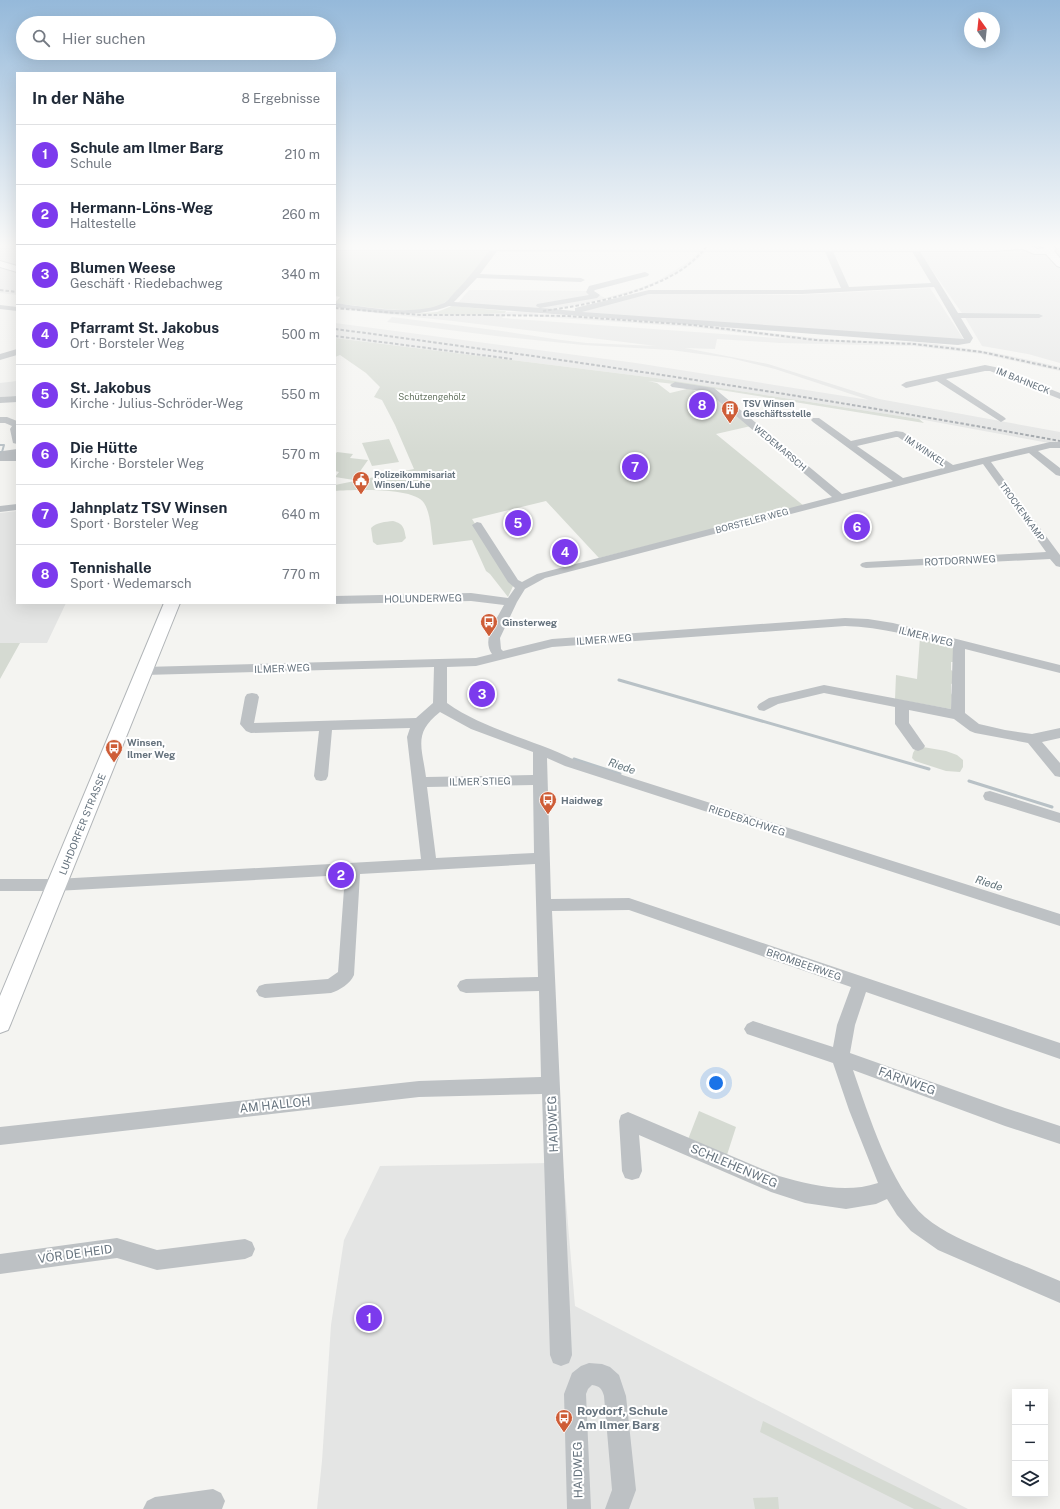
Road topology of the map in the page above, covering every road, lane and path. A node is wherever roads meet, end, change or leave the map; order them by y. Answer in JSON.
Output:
{"nodes":[{"id":1,"x":573,"y":313,"type":"edge"},
{"id":2,"x":955,"y":315,"type":"joint"},
{"id":3,"x":1039,"y":316,"type":"dead end"},
{"id":4,"x":16,"y":352,"type":"edge"},
{"id":5,"x":0,"y":357,"type":"edge"},
{"id":6,"x":940,"y":379,"type":"junction"},
{"id":7,"x":675,"y":385,"type":"dead end"},
{"id":8,"x":906,"y":385,"type":"dead end"},
{"id":9,"x":1060,"y":396,"type":"edge"},
{"id":10,"x":16,"y":399,"type":"edge"},
{"id":11,"x":0,"y":400,"type":"edge"},
{"id":12,"x":1002,"y":419,"type":"dead end"},
{"id":13,"x":0,"y":420,"type":"edge"},
{"id":14,"x":816,"y":420,"type":"dead end"},
{"id":15,"x":16,"y":425,"type":"edge"},
{"id":16,"x":16,"y":429,"type":"edge"},
{"id":17,"x":16,"y":441,"type":"edge"},
{"id":18,"x":851,"y":444,"type":"junction"},
{"id":19,"x":1060,"y":445,"type":"edge"},
{"id":20,"x":1031,"y":450,"type":"junction"},
{"id":21,"x":16,"y":452,"type":"edge"},
{"id":22,"x":8,"y":459,"type":"edge"},
{"id":23,"x":985,"y":460,"type":"junction"},
{"id":24,"x":952,"y":469,"type":"junction"},
{"id":25,"x":1060,"y":473,"type":"edge"},
{"id":26,"x":901,"y":482,"type":"junction"},
{"id":27,"x":840,"y":498,"type":"junction"},
{"id":28,"x":16,"y":507,"type":"edge"},
{"id":29,"x":0,"y":509,"type":"edge"},
{"id":30,"x":477,"y":525,"type":"dead end"},
{"id":31,"x":1057,"y":560,"type":"edge"},
{"id":32,"x":866,"y":565,"type":"dead end"},
{"id":33,"x":522,"y":587,"type":"junction"},
{"id":34,"x":336,"y":600,"type":"edge"},
{"id":35,"x":511,"y":602,"type":"junction"},
{"id":36,"x":172,"y":604,"type":"edge"},
{"id":37,"x":959,"y":644,"type":"junction"},
{"id":38,"x":500,"y":656,"type":"junction"},
{"id":39,"x":441,"y":664,"type":"junction"},
{"id":40,"x":1060,"y":669,"type":"edge"},
{"id":41,"x":144,"y":671,"type":"junction"},
{"id":42,"x":252,"y":697,"type":"dead end"},
{"id":43,"x":902,"y":704,"type":"junction"},
{"id":44,"x":440,"y":705,"type":"junction"},
{"id":45,"x":764,"y":707,"type":"dead end"},
{"id":46,"x":958,"y":715,"type":"junction"},
{"id":47,"x":419,"y":724,"type":"junction"},
{"id":48,"x":326,"y":726,"type":"junction"},
{"id":49,"x":1060,"y":733,"type":"edge"},
{"id":50,"x":1032,"y":739,"type":"junction"},
{"id":51,"x":918,"y":746,"type":"dead end"},
{"id":52,"x":540,"y":749,"type":"junction"},
{"id":53,"x":1060,"y":772,"type":"edge"},
{"id":54,"x":321,"y":776,"type":"dead end"},
{"id":55,"x":540,"y":780,"type":"junction"},
{"id":56,"x":420,"y":782,"type":"junction"},
{"id":57,"x":990,"y":796,"type":"dead end"},
{"id":58,"x":1060,"y":818,"type":"edge"},
{"id":59,"x":542,"y":858,"type":"junction"},
{"id":60,"x":429,"y":864,"type":"junction"},
{"id":61,"x":353,"y":869,"type":"junction"},
{"id":62,"x":0,"y":885,"type":"edge"},
{"id":63,"x":56,"y":886,"type":"junction"},
{"id":64,"x":543,"y":905,"type":"junction"},
{"id":65,"x":1060,"y":920,"type":"edge"},
{"id":66,"x":861,"y":983,"type":"junction"},
{"id":67,"x":546,"y":984,"type":"junction"},
{"id":68,"x":466,"y":986,"type":"dead end"},
{"id":69,"x":265,"y":991,"type":"dead end"},
{"id":70,"x":2,"y":1013,"type":"edge"},
{"id":71,"x":753,"y":1029,"type":"dead end"},
{"id":72,"x":1060,"y":1051,"type":"edge"},
{"id":73,"x":840,"y":1057,"type":"junction"},
{"id":74,"x":551,"y":1085,"type":"junction"},
{"id":75,"x":1060,"y":1135,"type":"edge"},
{"id":76,"x":0,"y":1136,"type":"edge"},
{"id":77,"x":632,"y":1171,"type":"dead end"},
{"id":78,"x":892,"y":1188,"type":"junction"},
{"id":79,"x":245,"y":1249,"type":"dead end"},
{"id":80,"x":0,"y":1264,"type":"edge"},
{"id":81,"x":1060,"y":1292,"type":"edge"},
{"id":82,"x":561,"y":1355,"type":"dead end"},
{"id":83,"x":213,"y":1501,"type":"dead end"},
{"id":84,"x":155,"y":1509,"type":"edge"},
{"id":85,"x":578,"y":1509,"type":"edge"},
{"id":86,"x":617,"y":1509,"type":"edge"}],
"edges":[{"from":1,"to":2,"type":"street"},
{"from":2,"to":3,"type":"street"},
{"from":4,"to":5,"type":"street"},
{"from":6,"to":8,"type":"street","name":"IM BAHNECK"},
{"from":6,"to":9,"type":"street","name":"IM BAHNECK"},
{"from":6,"to":12,"type":"street"},
{"from":7,"to":27,"type":"street","name":"WEDEMARSCH"},
{"from":10,"to":11,"type":"street"},
{"from":13,"to":15,"type":"street"},
{"from":14,"to":18,"type":"street"},
{"from":16,"to":17,"type":"street"},
{"from":18,"to":24,"type":"street","name":"IM WINKEL"},
{"from":18,"to":26,"type":"street"},
{"from":19,"to":20,"type":"street","name":"BORSTELER WEG"},
{"from":20,"to":23,"type":"street","name":"BORSTELER WEG"},
{"from":20,"to":25,"type":"street"},
{"from":21,"to":22,"type":"street"},
{"from":23,"to":24,"type":"street","name":"BORSTELER WEG"},
{"from":23,"to":31,"type":"street","name":"TROCKENKAMP"},
{"from":24,"to":26,"type":"street","name":"BORSTELER WEG"},
{"from":26,"to":27,"type":"street","name":"BORSTELER WEG"},
{"from":27,"to":33,"type":"street","name":"BORSTELER WEG"},
{"from":28,"to":29,"type":"street"},
{"from":30,"to":33,"type":"street"},
{"from":31,"to":32,"type":"street","name":"ROTDORNWEG"},
{"from":33,"to":35,"type":"street","name":"BORSTELER WEG"},
{"from":34,"to":35,"type":"street","name":"HOLUNDERWEG"},
{"from":35,"to":38,"type":"street","name":"BORSTELER WEG"},
{"from":36,"to":41,"type":"main road","name":"LUHDORFER STRASSE"},
{"from":37,"to":38,"type":"street","name":"ILMER WEG"},
{"from":37,"to":40,"type":"street","name":"ILMER WEG"},
{"from":37,"to":46,"type":"street"},
{"from":38,"to":39,"type":"street","name":"ILMER WEG"},
{"from":39,"to":41,"type":"street","name":"ILMER WEG"},
{"from":39,"to":44,"type":"street"},
{"from":41,"to":63,"type":"main road","name":"LUHDORFER STRASSE"},
{"from":42,"to":48,"type":"street"},
{"from":43,"to":45,"type":"street"},
{"from":43,"to":46,"type":"street"},
{"from":43,"to":51,"type":"street"},
{"from":44,"to":47,"type":"street"},
{"from":44,"to":52,"type":"street","name":"RIEDEBACHWEG"},
{"from":46,"to":50,"type":"street"},
{"from":47,"to":48,"type":"street"},
{"from":47,"to":56,"type":"street"},
{"from":48,"to":54,"type":"street"},
{"from":49,"to":50,"type":"street"},
{"from":50,"to":53,"type":"street"},
{"from":52,"to":55,"type":"street","name":"HAIDWEG"},
{"from":52,"to":65,"type":"street","name":"RIEDEBACHWEG"},
{"from":55,"to":56,"type":"street","name":"ILMER STIEG"},
{"from":55,"to":59,"type":"street","name":"HAIDWEG"},
{"from":56,"to":60,"type":"street"},
{"from":57,"to":58,"type":"street"},
{"from":59,"to":60,"type":"street"},
{"from":59,"to":64,"type":"street","name":"HAIDWEG"},
{"from":60,"to":61,"type":"street"},
{"from":61,"to":63,"type":"street"},
{"from":61,"to":69,"type":"street"},
{"from":62,"to":63,"type":"street"},
{"from":63,"to":70,"type":"main road","name":"LUHDORFER STRASSE"},
{"from":64,"to":66,"type":"street","name":"BROMBEERWEG"},
{"from":64,"to":67,"type":"street","name":"HAIDWEG"},
{"from":66,"to":72,"type":"street","name":"BROMBEERWEG"},
{"from":66,"to":73,"type":"street"},
{"from":67,"to":68,"type":"street"},
{"from":67,"to":74,"type":"street","name":"HAIDWEG"},
{"from":71,"to":73,"type":"street","name":"FARNWEG"},
{"from":73,"to":75,"type":"street","name":"FARNWEG"},
{"from":73,"to":78,"type":"street"},
{"from":74,"to":76,"type":"street","name":"AM HALLOH"},
{"from":74,"to":82,"type":"street","name":"HAIDWEG"},
{"from":77,"to":78,"type":"street","name":"SCHLEHENWEG"},
{"from":78,"to":81,"type":"street"},
{"from":79,"to":80,"type":"street","name":"VÖR DE HEID"},
{"from":83,"to":84,"type":"street"},
{"from":85,"to":86,"type":"street","name":"HAIDWEG"}]}
